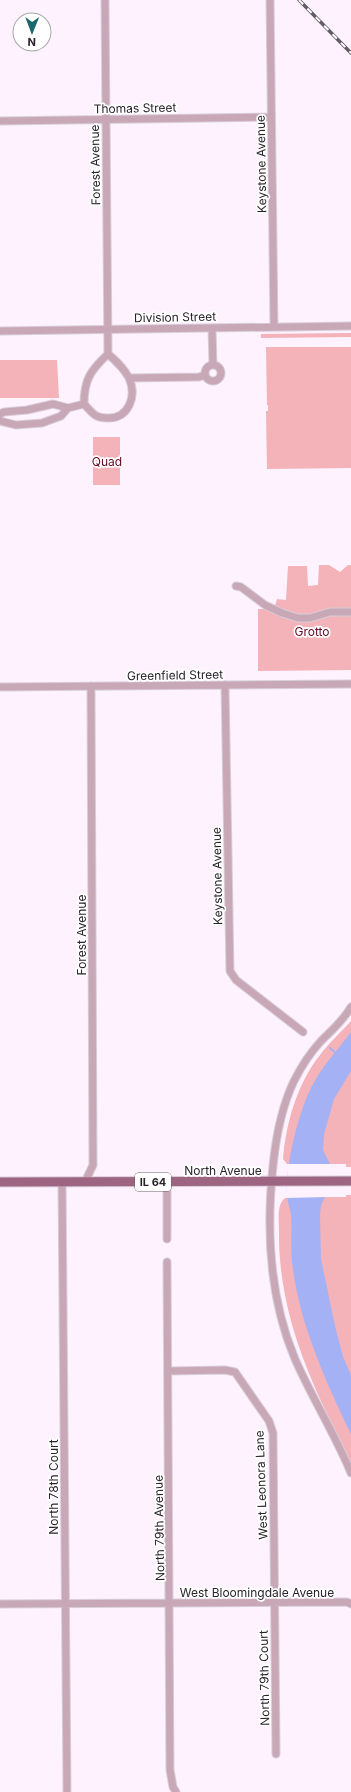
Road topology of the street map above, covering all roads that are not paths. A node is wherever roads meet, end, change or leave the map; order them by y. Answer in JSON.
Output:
{"nodes":[{"id":1,"x":104,"y":0,"type":"edge"},
{"id":2,"x":270,"y":0,"type":"edge"},
{"id":3,"x":271,"y":117,"type":"junction"},
{"id":4,"x":105,"y":119,"type":"junction"},
{"id":5,"x":0,"y":121,"type":"edge"},
{"id":6,"x":351,"y":326,"type":"edge"},
{"id":7,"x":274,"y":327,"type":"junction"},
{"id":8,"x":212,"y":328,"type":"junction"},
{"id":9,"x":108,"y":329,"type":"junction"},
{"id":10,"x":0,"y":331,"type":"edge"},
{"id":11,"x":108,"y":354,"type":"junction"},
{"id":12,"x":213,"y":365,"type":"junction"},
{"id":13,"x":205,"y":375,"type":"junction"},
{"id":14,"x":129,"y":378,"type":"junction"},
{"id":15,"x":84,"y":404,"type":"junction"},
{"id":16,"x":68,"y":408,"type":"junction"},
{"id":17,"x":0,"y":414,"type":"edge"},
{"id":18,"x":0,"y":421,"type":"edge"},
{"id":19,"x":236,"y":586,"type":"dead end"},
{"id":20,"x":351,"y":612,"type":"edge"},
{"id":21,"x":351,"y":684,"type":"edge"},
{"id":22,"x":226,"y":685,"type":"junction"},
{"id":23,"x":91,"y":686,"type":"junction"},
{"id":24,"x":0,"y":687,"type":"edge"},
{"id":25,"x":351,"y":1007,"type":"edge"},
{"id":26,"x":303,"y":1032,"type":"dead end"},
{"id":27,"x":348,"y":1181,"type":"edge"},
{"id":28,"x":0,"y":1182,"type":"edge"},
{"id":29,"x":62,"y":1182,"type":"junction"},
{"id":30,"x":85,"y":1182,"type":"junction"},
{"id":31,"x":167,"y":1182,"type":"junction"},
{"id":32,"x":271,"y":1182,"type":"junction"},
{"id":33,"x":167,"y":1239,"type":"dead end"},
{"id":34,"x":167,"y":1262,"type":"dead end"},
{"id":35,"x":168,"y":1371,"type":"junction"},
{"id":36,"x":351,"y":1473,"type":"edge"},
{"id":37,"x":275,"y":1602,"type":"junction"},
{"id":38,"x":350,"y":1602,"type":"edge"},
{"id":39,"x":170,"y":1603,"type":"junction"},
{"id":40,"x":0,"y":1604,"type":"edge"},
{"id":41,"x":65,"y":1604,"type":"junction"},
{"id":42,"x":276,"y":1754,"type":"dead end"},
{"id":43,"x":67,"y":1792,"type":"edge"},
{"id":44,"x":176,"y":1792,"type":"edge"}],
"edges":[{"from":1,"to":4,"type":"street","name":"Forest Avenue"},
{"from":2,"to":3,"type":"street","name":"Keystone Avenue"},
{"from":3,"to":4,"type":"street","name":"Thomas Street"},
{"from":3,"to":7,"type":"street","name":"Keystone Avenue"},
{"from":4,"to":5,"type":"street","name":"Thomas Street"},
{"from":4,"to":9,"type":"street","name":"Forest Avenue"},
{"from":6,"to":7,"type":"street","name":"Division Street"},
{"from":7,"to":8,"type":"street","name":"Division Street"},
{"from":8,"to":9,"type":"street","name":"Division Street"},
{"from":8,"to":12,"type":"street"},
{"from":9,"to":10,"type":"street","name":"Division Street"},
{"from":9,"to":11,"type":"street","name":"Forest Avenue"},
{"from":11,"to":14,"type":"street"},
{"from":11,"to":15,"type":"street"},
{"from":12,"to":13,"type":"street"},
{"from":12,"to":13,"type":"street"},
{"from":13,"to":14,"type":"street"},
{"from":14,"to":15,"type":"street"},
{"from":15,"to":16,"type":"street"},
{"from":16,"to":17,"type":"street"},
{"from":16,"to":18,"type":"street"},
{"from":19,"to":20,"type":"street"},
{"from":21,"to":22,"type":"street","name":"Greenfield Street"},
{"from":22,"to":23,"type":"street","name":"Greenfield Street"},
{"from":22,"to":26,"type":"street","name":"Keystone Avenue"},
{"from":23,"to":24,"type":"street","name":"Greenfield Street"},
{"from":23,"to":30,"type":"street","name":"Forest Avenue"},
{"from":25,"to":32,"type":"street"},
{"from":27,"to":32,"type":"main road","name":"North Avenue","number":"IL 64"},
{"from":28,"to":29,"type":"main road","name":"North Avenue","number":"IL 64"},
{"from":29,"to":30,"type":"main road","name":"North Avenue","number":"IL 64"},
{"from":29,"to":41,"type":"street","name":"North 78th Court"},
{"from":30,"to":31,"type":"main road","name":"North Avenue","number":"IL 64"},
{"from":31,"to":32,"type":"main road","name":"North Avenue","number":"IL 64"},
{"from":31,"to":33,"type":"street"},
{"from":32,"to":36,"type":"street"},
{"from":34,"to":35,"type":"street","name":"North 79th Avenue"},
{"from":35,"to":37,"type":"street","name":"West Leonora Lane"},
{"from":35,"to":39,"type":"street","name":"North 79th Avenue"},
{"from":37,"to":38,"type":"street","name":"West Bloomingdale Avenue"},
{"from":37,"to":39,"type":"street","name":"West Bloomingdale Avenue"},
{"from":37,"to":42,"type":"street","name":"North 79th Court"},
{"from":39,"to":41,"type":"street","name":"West Bloomingdale Avenue"},
{"from":39,"to":44,"type":"street","name":"North 79th Avenue"},
{"from":40,"to":41,"type":"street","name":"West Bloomingdale Avenue"},
{"from":41,"to":43,"type":"street","name":"North 78th Court"}]}
